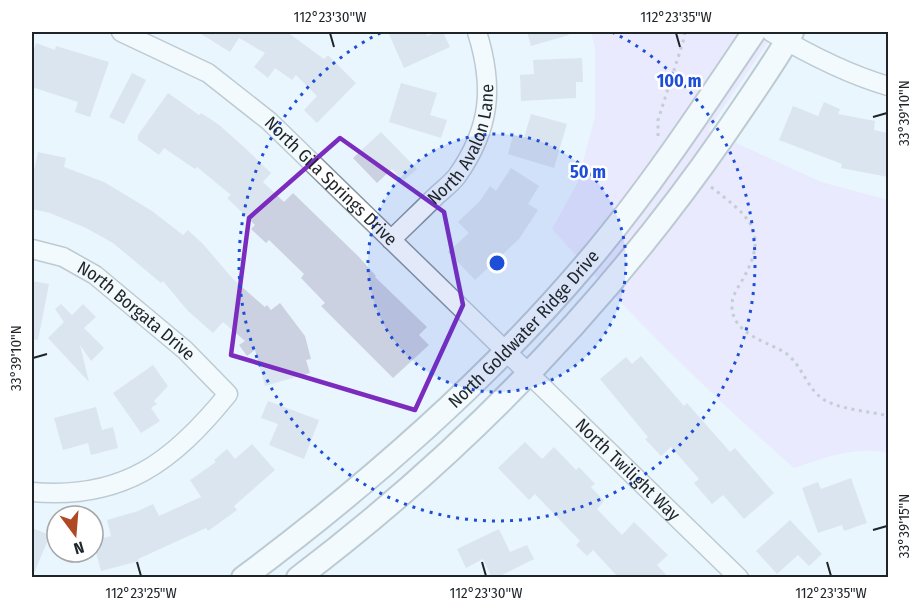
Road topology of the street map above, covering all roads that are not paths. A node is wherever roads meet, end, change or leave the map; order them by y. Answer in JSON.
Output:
{"nodes":[{"id":1,"x":121,"y":32,"type":"edge"},
{"id":2,"x":477,"y":32,"type":"edge"},
{"id":3,"x":754,"y":32,"type":"edge"},
{"id":4,"x":784,"y":35,"type":"edge"},
{"id":5,"x":888,"y":86,"type":"edge"},
{"id":6,"x":391,"y":240,"type":"junction"},
{"id":7,"x":32,"y":249,"type":"edge"},
{"id":8,"x":516,"y":362,"type":"junction"},
{"id":9,"x":32,"y":492,"type":"edge"},
{"id":10,"x":243,"y":578,"type":"edge"},
{"id":11,"x":298,"y":578,"type":"edge"},
{"id":12,"x":739,"y":578,"type":"edge"}],
"edges":[{"from":1,"to":6,"type":"street","name":"North Gila Springs Drive"},
{"from":2,"to":6,"type":"street","name":"North Avalon Lane"},
{"from":3,"to":8,"type":"street","name":"North Goldwater Ridge Drive"},
{"from":4,"to":5,"type":"street"},
{"from":4,"to":8,"type":"street","name":"North Goldwater Ridge Drive"},
{"from":6,"to":8,"type":"street","name":"North Gila Springs Drive"},
{"from":7,"to":9,"type":"street","name":"North Borgata Drive"},
{"from":8,"to":10,"type":"street","name":"North Goldwater Ridge Drive"},
{"from":8,"to":11,"type":"street","name":"North Goldwater Ridge Drive"},
{"from":8,"to":12,"type":"street","name":"North Twilight Way"}]}
